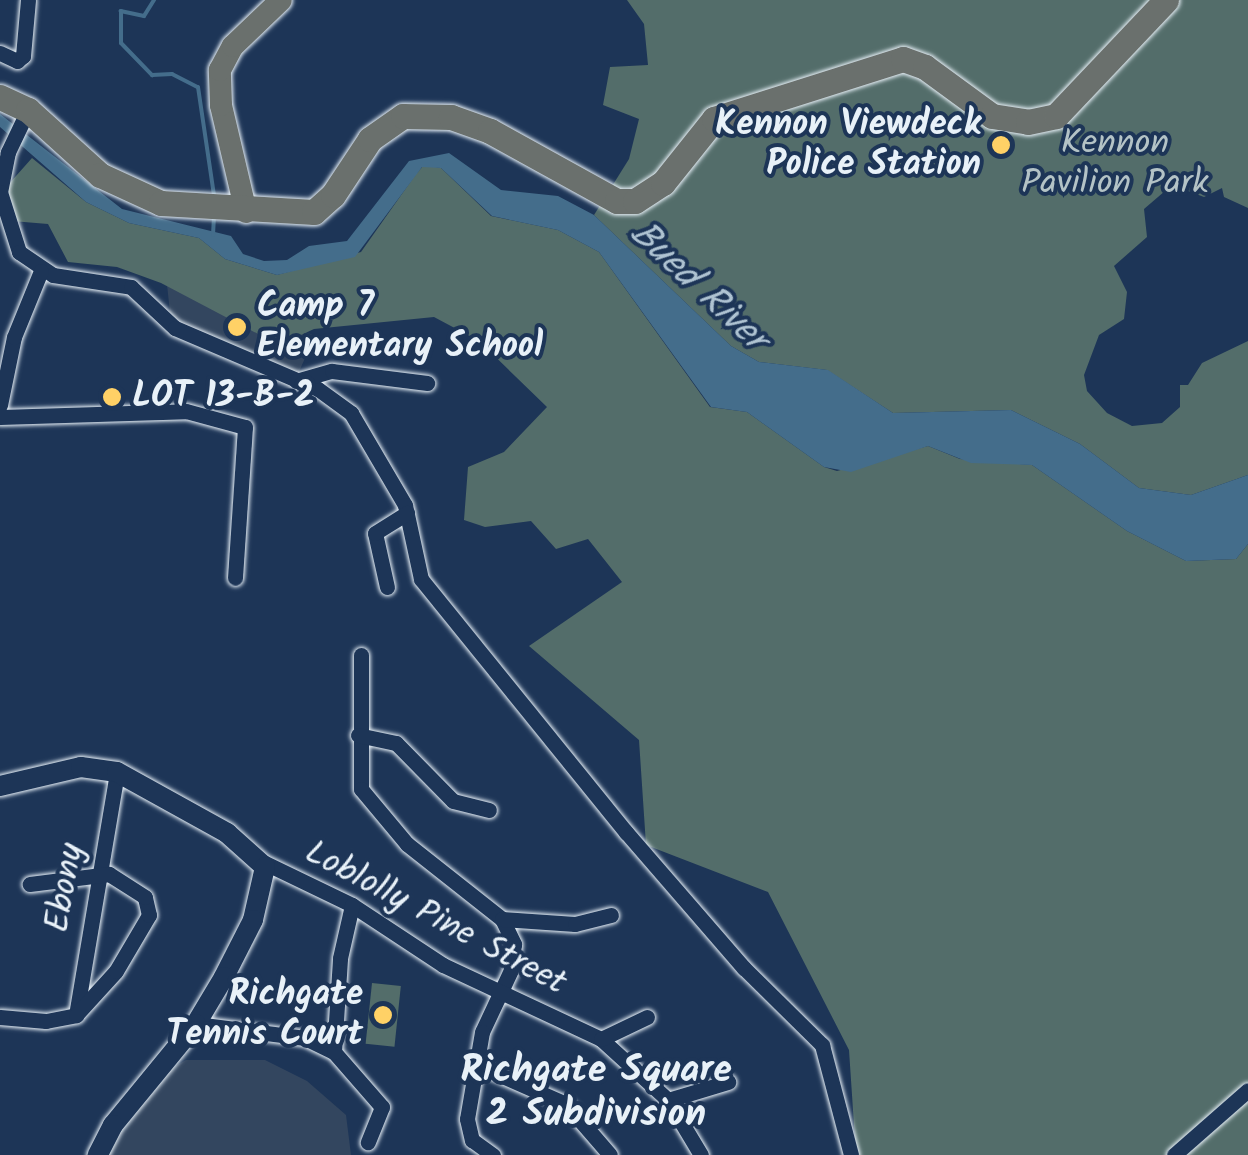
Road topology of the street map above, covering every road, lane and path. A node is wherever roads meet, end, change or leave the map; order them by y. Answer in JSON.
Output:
{"nodes":[{"id":1,"x":28,"y":0,"type":"edge"},
{"id":2,"x":281,"y":0,"type":"edge"},
{"id":3,"x":1166,"y":0,"type":"edge"},
{"id":4,"x":0,"y":53,"type":"edge"},
{"id":5,"x":0,"y":98,"type":"edge"},
{"id":6,"x":26,"y":115,"type":"junction"},
{"id":7,"x":7,"y":150,"type":"edge"},
{"id":8,"x":235,"y":211,"type":"junction"},
{"id":9,"x":41,"y":271,"type":"junction"},
{"id":10,"x":296,"y":382,"type":"junction"},
{"id":11,"x":427,"y":384,"type":"dead end"},
{"id":12,"x":0,"y":406,"type":"edge"},
{"id":13,"x":0,"y":417,"type":"edge"},
{"id":14,"x":408,"y":513,"type":"junction"},
{"id":15,"x":235,"y":578,"type":"dead end"},
{"id":16,"x":388,"y":587,"type":"dead end"},
{"id":17,"x":361,"y":655,"type":"dead end"},
{"id":18,"x":358,"y":735,"type":"junction"},
{"id":19,"x":116,"y":772,"type":"junction"},
{"id":20,"x":0,"y":786,"type":"edge"},
{"id":21,"x":489,"y":810,"type":"dead end"},
{"id":22,"x":263,"y":862,"type":"junction"},
{"id":23,"x":97,"y":874,"type":"junction"},
{"id":24,"x":30,"y":884,"type":"dead end"},
{"id":25,"x":352,"y":905,"type":"junction"},
{"id":26,"x":610,"y":915,"type":"dead end"},
{"id":27,"x":502,"y":919,"type":"junction"},
{"id":28,"x":499,"y":987,"type":"junction"},
{"id":29,"x":0,"y":1015,"type":"edge"},
{"id":30,"x":76,"y":1015,"type":"junction"},
{"id":31,"x":647,"y":1018,"type":"dead end"},
{"id":32,"x":196,"y":1024,"type":"junction"},
{"id":33,"x":602,"y":1039,"type":"junction"},
{"id":34,"x":334,"y":1052,"type":"junction"},
{"id":35,"x":475,"y":1064,"type":"junction"},
{"id":36,"x":728,"y":1082,"type":"dead end"},
{"id":37,"x":1248,"y":1090,"type":"edge"},
{"id":38,"x":668,"y":1100,"type":"junction"},
{"id":39,"x":368,"y":1142,"type":"dead end"},
{"id":40,"x":98,"y":1155,"type":"edge"},
{"id":41,"x":494,"y":1155,"type":"edge"},
{"id":42,"x":610,"y":1155,"type":"edge"},
{"id":43,"x":701,"y":1155,"type":"edge"},
{"id":44,"x":851,"y":1155,"type":"edge"},
{"id":45,"x":1174,"y":1155,"type":"edge"}],
"edges":[{"from":1,"to":4,"type":"street"},
{"from":2,"to":8,"type":"main road"},
{"from":3,"to":8,"type":"highway"},
{"from":5,"to":6,"type":"highway"},
{"from":6,"to":7,"type":"street"},
{"from":6,"to":8,"type":"highway"},
{"from":7,"to":9,"type":"street"},
{"from":9,"to":10,"type":"street"},
{"from":9,"to":12,"type":"street"},
{"from":10,"to":11,"type":"street"},
{"from":10,"to":14,"type":"street"},
{"from":13,"to":15,"type":"street"},
{"from":14,"to":16,"type":"street"},
{"from":14,"to":44,"type":"street"},
{"from":17,"to":18,"type":"street"},
{"from":18,"to":21,"type":"street"},
{"from":18,"to":27,"type":"street"},
{"from":19,"to":20,"type":"main road"},
{"from":19,"to":22,"type":"main road"},
{"from":19,"to":23,"type":"street","name":"Ebony"},
{"from":22,"to":25,"type":"street","name":"Loblolly Pine Street"},
{"from":22,"to":32,"type":"main road"},
{"from":23,"to":24,"type":"street"},
{"from":23,"to":30,"type":"street","name":"Ebony"},
{"from":23,"to":30,"type":"street"},
{"from":25,"to":28,"type":"street","name":"Loblolly Pine Street"},
{"from":25,"to":34,"type":"street"},
{"from":26,"to":27,"type":"street"},
{"from":27,"to":28,"type":"street"},
{"from":28,"to":33,"type":"street","name":"Loblolly Pine Street"},
{"from":28,"to":35,"type":"street"},
{"from":29,"to":30,"type":"street"},
{"from":31,"to":33,"type":"street"},
{"from":32,"to":34,"type":"street"},
{"from":32,"to":40,"type":"main road"},
{"from":33,"to":38,"type":"street","name":"Loblolly Pine Street"},
{"from":34,"to":39,"type":"street"},
{"from":35,"to":41,"type":"street"},
{"from":35,"to":42,"type":"street"},
{"from":36,"to":38,"type":"street"},
{"from":37,"to":45,"type":"street"},
{"from":38,"to":43,"type":"street","name":"Loblolly Pine Street"}]}
